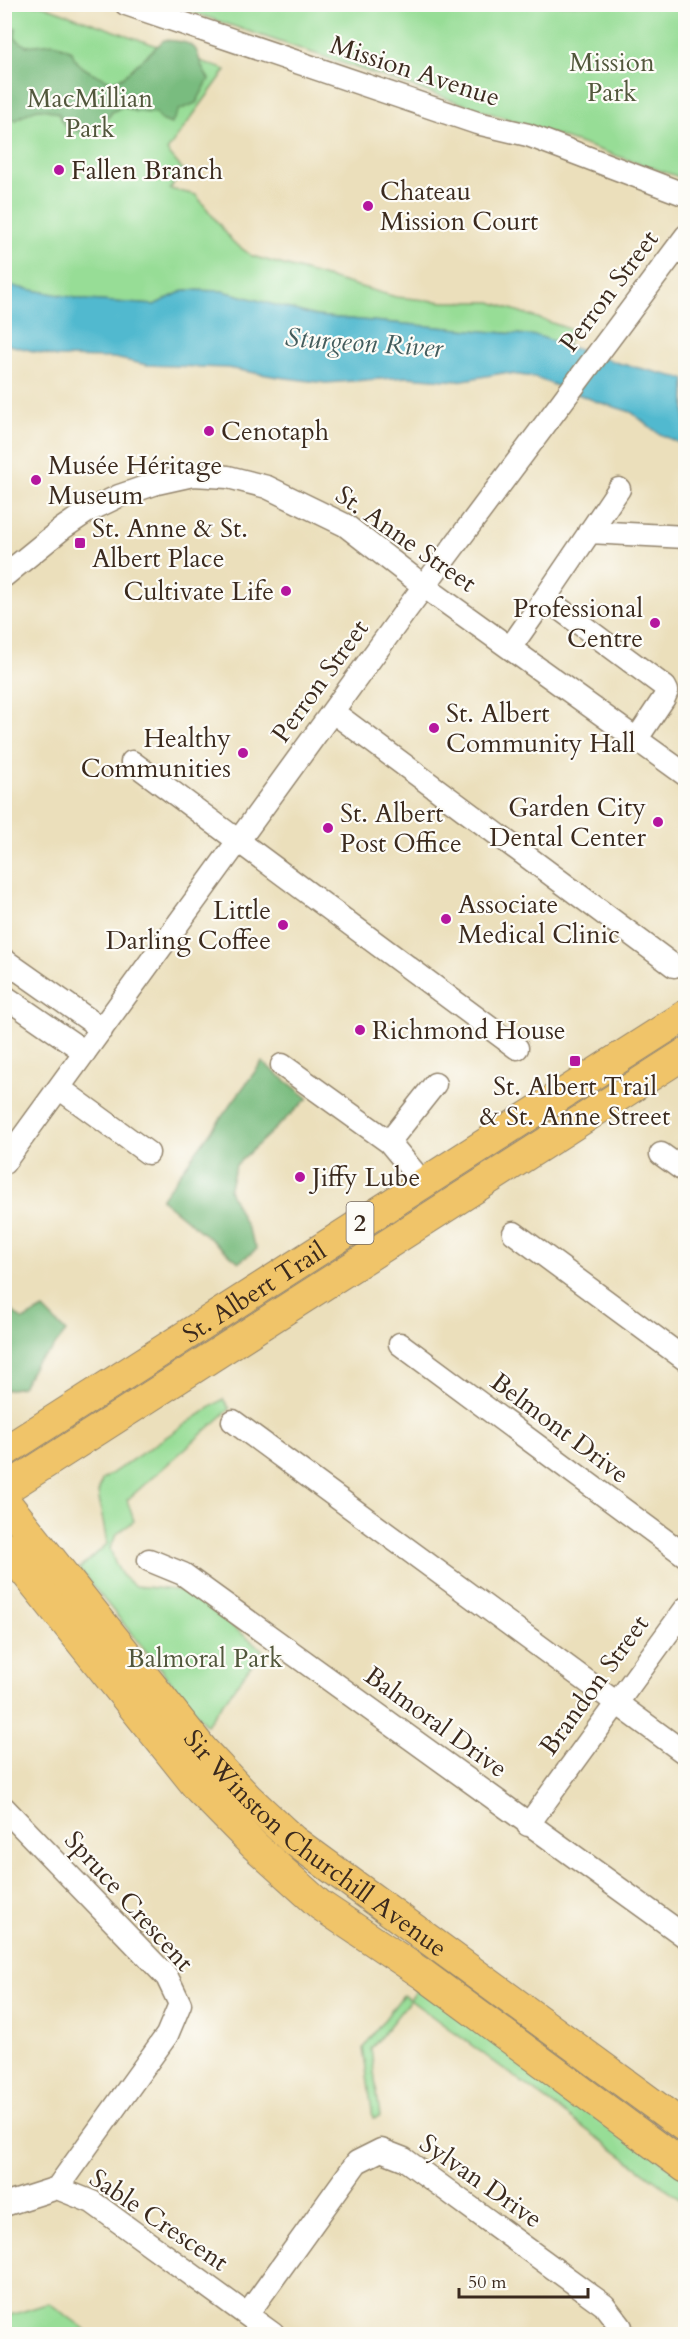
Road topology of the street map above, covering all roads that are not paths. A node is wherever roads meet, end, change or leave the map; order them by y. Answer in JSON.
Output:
{"nodes":[{"id":1,"x":126,"y":4,"type":"edge"},
{"id":2,"x":686,"y":195,"type":"edge"},
{"id":3,"x":686,"y":236,"type":"edge"},
{"id":4,"x":619,"y":489,"type":"dead end"},
{"id":5,"x":589,"y":532,"type":"junction"},
{"id":6,"x":686,"y":537,"type":"edge"},
{"id":7,"x":4,"y":576,"type":"edge"},
{"id":8,"x":425,"y":587,"type":"junction"},
{"id":9,"x":544,"y":598,"type":"junction"},
{"id":10,"x":510,"y":648,"type":"junction"},
{"id":11,"x":333,"y":712,"type":"junction"},
{"id":12,"x":636,"y":740,"type":"junction"},
{"id":13,"x":132,"y":762,"type":"dead end"},
{"id":14,"x":686,"y":775,"type":"edge"},
{"id":15,"x":239,"y":841,"type":"junction"},
{"id":16,"x":4,"y":960,"type":"edge"},
{"id":17,"x":674,"y":966,"type":"dead end"},
{"id":18,"x":4,"y":996,"type":"edge"},
{"id":19,"x":686,"y":1014,"type":"edge"},
{"id":20,"x":102,"y":1029,"type":"junction"},
{"id":21,"x":517,"y":1048,"type":"dead end"},
{"id":22,"x":85,"y":1052,"type":"junction"},
{"id":23,"x":686,"y":1053,"type":"edge"},
{"id":24,"x":287,"y":1059,"type":"dead end"},
{"id":25,"x":311,"y":1076,"type":"junction"},
{"id":26,"x":435,"y":1084,"type":"dead end"},
{"id":27,"x":59,"y":1088,"type":"junction"},
{"id":28,"x":347,"y":1094,"type":"dead end"},
{"id":29,"x":389,"y":1142,"type":"junction"},
{"id":30,"x":148,"y":1153,"type":"dead end"},
{"id":31,"x":661,"y":1154,"type":"dead end"},
{"id":32,"x":4,"y":1163,"type":"edge"},
{"id":33,"x":686,"y":1172,"type":"edge"},
{"id":34,"x":423,"y":1183,"type":"junction"},
{"id":35,"x":514,"y":1233,"type":"dead end"},
{"id":36,"x":400,"y":1344,"type":"dead end"},
{"id":37,"x":686,"y":1360,"type":"edge"},
{"id":38,"x":233,"y":1421,"type":"dead end"},
{"id":39,"x":4,"y":1452,"type":"edge"},
{"id":40,"x":4,"y":1490,"type":"edge"},
{"id":41,"x":4,"y":1500,"type":"edge"},
{"id":42,"x":4,"y":1545,"type":"edge"},
{"id":43,"x":686,"y":1556,"type":"edge"},
{"id":44,"x":149,"y":1560,"type":"dead end"},
{"id":45,"x":686,"y":1608,"type":"edge"},
{"id":46,"x":616,"y":1702,"type":"junction"},
{"id":47,"x":686,"y":1754,"type":"edge"},
{"id":48,"x":4,"y":1808,"type":"edge"},
{"id":49,"x":528,"y":1825,"type":"junction"},
{"id":50,"x":686,"y":1937,"type":"edge"},
{"id":51,"x":686,"y":2128,"type":"edge"},
{"id":52,"x":686,"y":2168,"type":"edge"},
{"id":53,"x":57,"y":2188,"type":"junction"},
{"id":54,"x":4,"y":2205,"type":"edge"},
{"id":55,"x":247,"y":2315,"type":"junction"},
{"id":56,"x":273,"y":2334,"type":"edge"},
{"id":57,"x":621,"y":2334,"type":"edge"}],
"edges":[{"from":1,"to":2,"type":"street","name":"Mission Avenue"},
{"from":3,"to":8,"type":"street","name":"Perron Street"},
{"from":4,"to":5,"type":"street"},
{"from":5,"to":6,"type":"street"},
{"from":5,"to":9,"type":"street"},
{"from":7,"to":8,"type":"street","name":"St. Anne Street"},
{"from":8,"to":10,"type":"street","name":"St. Anne Street"},
{"from":8,"to":11,"type":"street","name":"Perron Street"},
{"from":9,"to":10,"type":"street"},
{"from":9,"to":12,"type":"street"},
{"from":10,"to":12,"type":"street","name":"St. Anne Street"},
{"from":11,"to":15,"type":"street","name":"Perron Street"},
{"from":11,"to":17,"type":"street"},
{"from":12,"to":14,"type":"street","name":"St. Anne Street"},
{"from":13,"to":15,"type":"street"},
{"from":15,"to":20,"type":"street","name":"Perron Street"},
{"from":15,"to":21,"type":"street"},
{"from":16,"to":20,"type":"street"},
{"from":18,"to":22,"type":"street"},
{"from":19,"to":34,"type":"main road","name":"St. Albert Trail","number":"2"},
{"from":20,"to":22,"type":"street","name":"Perron Street"},
{"from":22,"to":27,"type":"street","name":"Perron Street"},
{"from":23,"to":40,"type":"main road","name":"St. Albert Trail","number":"2"},
{"from":24,"to":25,"type":"street"},
{"from":25,"to":28,"type":"street"},
{"from":25,"to":29,"type":"street"},
{"from":26,"to":29,"type":"street"},
{"from":27,"to":30,"type":"street"},
{"from":27,"to":32,"type":"street","name":"Perron Street"},
{"from":29,"to":34,"type":"street"},
{"from":31,"to":33,"type":"street"},
{"from":34,"to":39,"type":"main road","name":"St. Albert Trail","number":"2"},
{"from":35,"to":37,"type":"street"},
{"from":36,"to":43,"type":"street","name":"Belmont Drive"},
{"from":38,"to":46,"type":"street"},
{"from":41,"to":51,"type":"main road","name":"Sir Winston Churchill Avenue"},
{"from":42,"to":52,"type":"main road","name":"Sir Winston Churchill Avenue"},
{"from":44,"to":49,"type":"street","name":"Balmoral Drive"},
{"from":45,"to":46,"type":"street","name":"Brandon Street"},
{"from":46,"to":47,"type":"street"},
{"from":46,"to":49,"type":"street","name":"Brandon Street"},
{"from":48,"to":53,"type":"street","name":"Spruce Crescent"},
{"from":49,"to":50,"type":"street","name":"Balmoral Drive"},
{"from":53,"to":54,"type":"street","name":"Sable Crescent"},
{"from":53,"to":55,"type":"street","name":"Sable Crescent"},
{"from":55,"to":56,"type":"street","name":"Sable Crescent"},
{"from":55,"to":57,"type":"street","name":"Sylvan Drive"}]}
